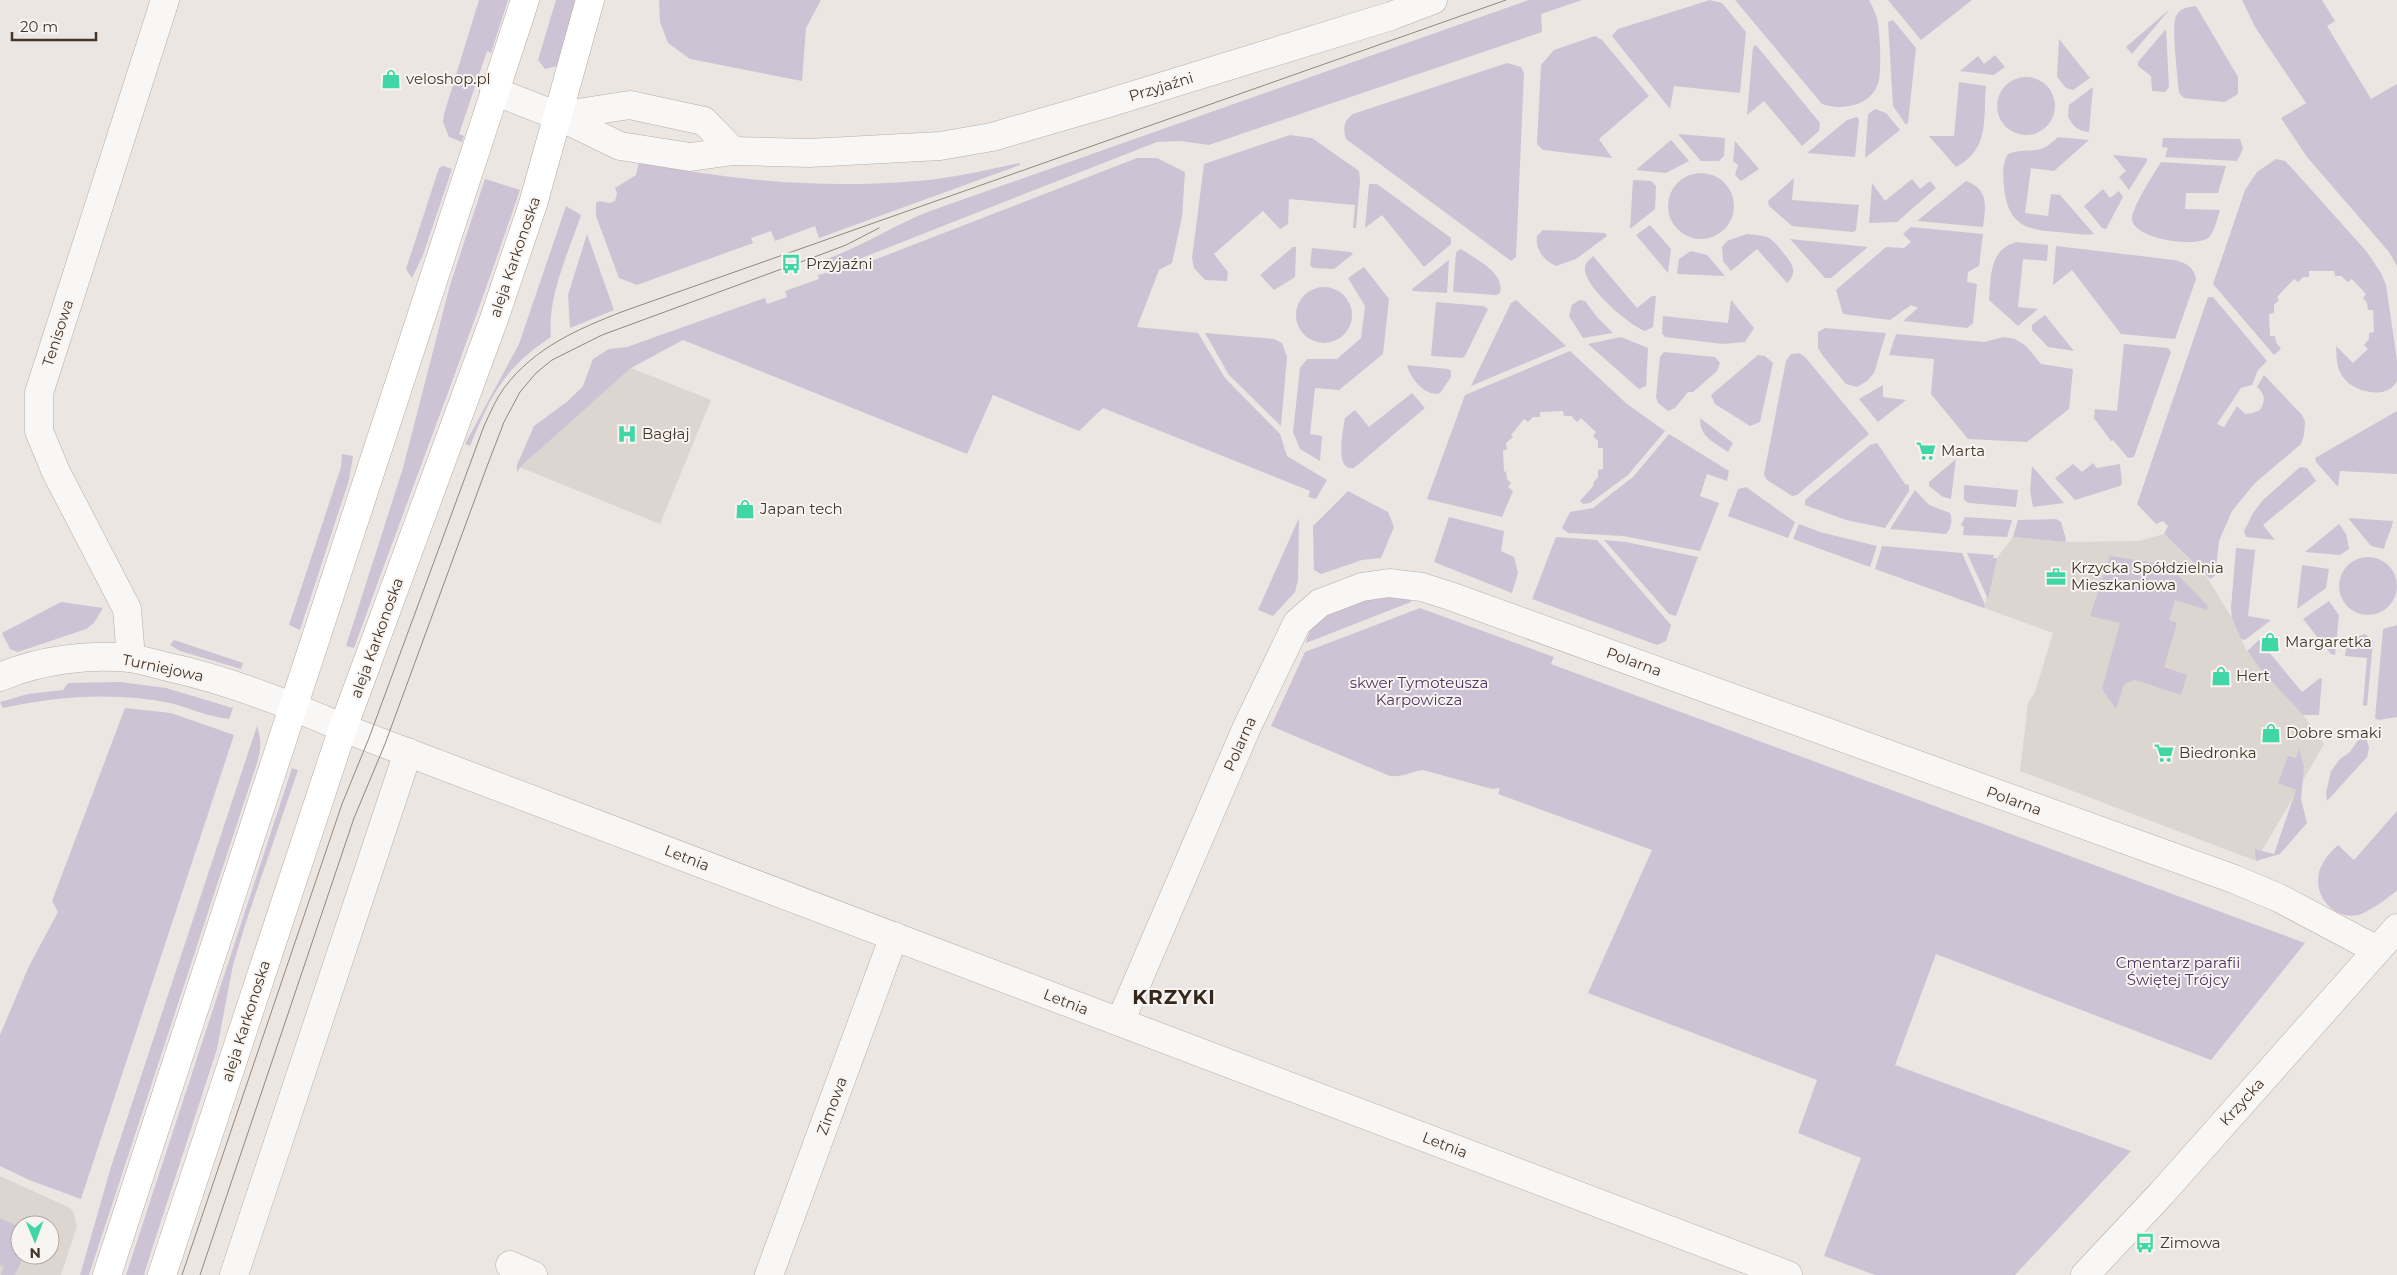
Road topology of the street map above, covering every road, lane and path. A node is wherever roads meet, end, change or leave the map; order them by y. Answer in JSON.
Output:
{"nodes":[{"id":1,"x":165,"y":0,"type":"edge"},
{"id":2,"x":524,"y":0,"type":"edge"},
{"id":3,"x":590,"y":0,"type":"edge"},
{"id":4,"x":1433,"y":0,"type":"edge"},
{"id":5,"x":494,"y":91,"type":"junction"},
{"id":6,"x":558,"y":116,"type":"junction"},
{"id":7,"x":733,"y":152,"type":"junction"},
{"id":8,"x":131,"y":658,"type":"junction"},
{"id":9,"x":0,"y":677,"type":"edge"},
{"id":10,"x":294,"y":706,"type":"junction"},
{"id":11,"x":343,"y":728,"type":"junction"},
{"id":12,"x":408,"y":752,"type":"junction"},
{"id":13,"x":2397,"y":928,"type":"edge"},
{"id":14,"x":894,"y":936,"type":"junction"},
{"id":15,"x":2377,"y":950,"type":"junction"},
{"id":16,"x":1120,"y":1022,"type":"junction"},
{"id":17,"x":107,"y":1275,"type":"edge"},
{"id":18,"x":162,"y":1275,"type":"edge"},
{"id":19,"x":234,"y":1275,"type":"edge"},
{"id":20,"x":769,"y":1275,"type":"edge"},
{"id":21,"x":1788,"y":1275,"type":"edge"},
{"id":22,"x":2086,"y":1275,"type":"edge"}],
"edges":[{"from":1,"to":8,"type":"street","name":"Tenisowa"},
{"from":2,"to":5,"type":"main road"},
{"from":3,"to":6,"type":"main road","name":"aleja Karkonoska"},
{"from":4,"to":7,"type":"street","name":"Przyjaźni"},
{"from":5,"to":6,"type":"street","name":"Przyjaźni"},
{"from":5,"to":10,"type":"main road"},
{"from":6,"to":7,"type":"street","name":"Przyjaźni"},
{"from":6,"to":7,"type":"street"},
{"from":6,"to":11,"type":"main road","name":"aleja Karkonoska"},
{"from":8,"to":9,"type":"street","name":"Turniejowa"},
{"from":8,"to":10,"type":"street","name":"Turniejowa"},
{"from":10,"to":11,"type":"street","name":"Turniejowa"},
{"from":10,"to":17,"type":"main road"},
{"from":11,"to":12,"type":"street","name":"Letnia"},
{"from":11,"to":18,"type":"main road","name":"aleja Karkonoska"},
{"from":12,"to":14,"type":"street","name":"Letnia"},
{"from":12,"to":19,"type":"street"},
{"from":13,"to":15,"type":"street","name":"Krzycka"},
{"from":14,"to":16,"type":"street","name":"Letnia"},
{"from":14,"to":20,"type":"street","name":"Zimowa"},
{"from":15,"to":16,"type":"street","name":"Polarna"},
{"from":15,"to":22,"type":"street","name":"Krzycka"},
{"from":16,"to":21,"type":"street","name":"Letnia"}]}
